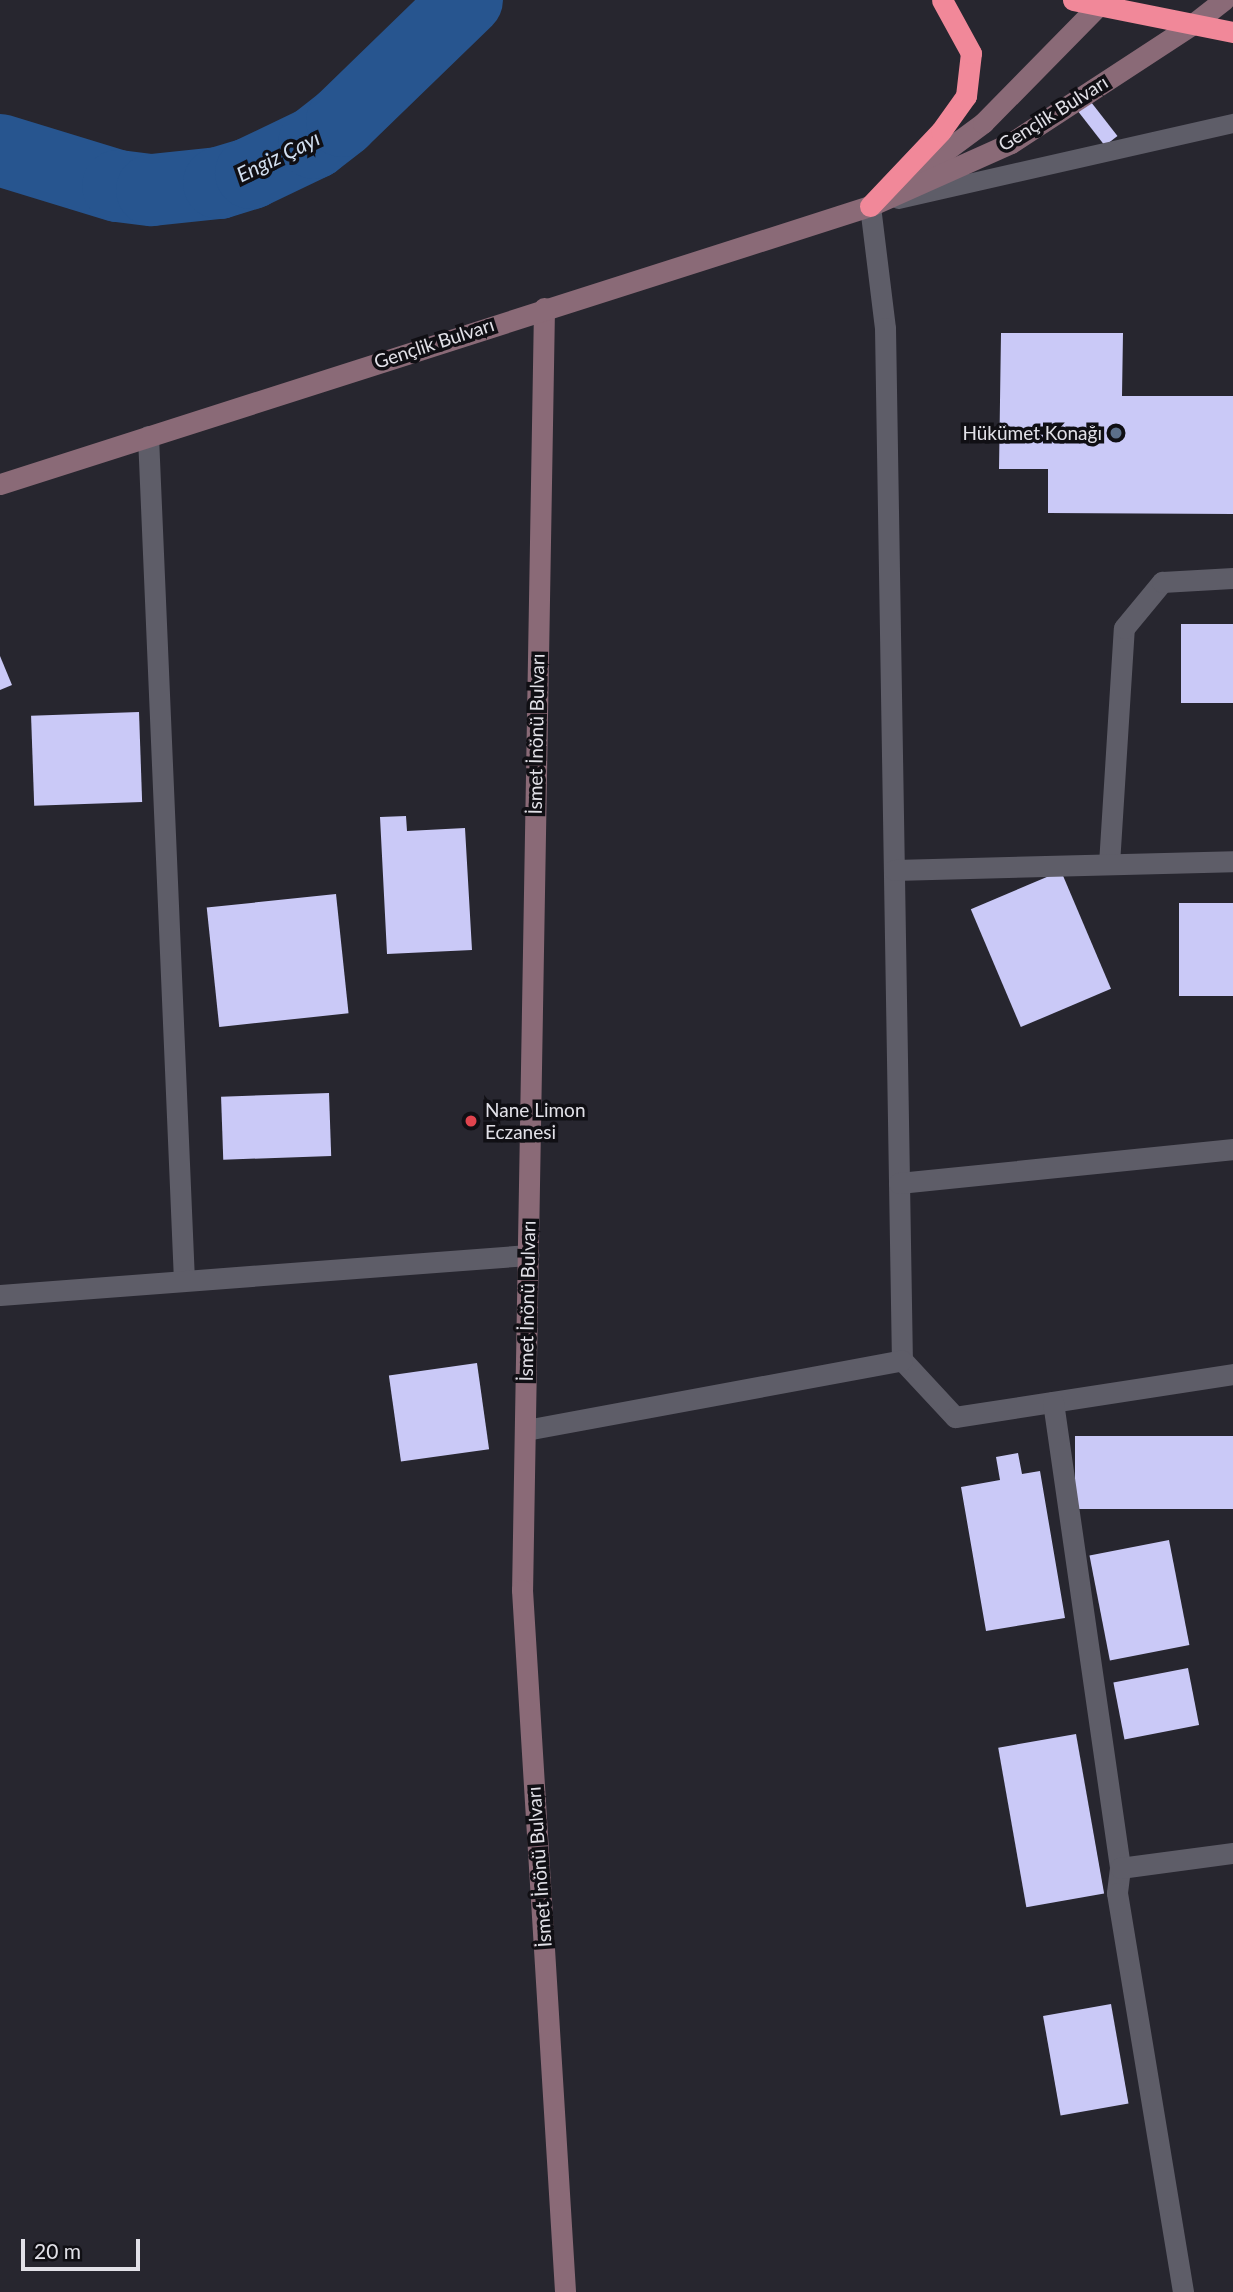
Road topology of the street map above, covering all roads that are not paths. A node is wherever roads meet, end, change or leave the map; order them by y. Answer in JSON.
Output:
{"nodes":[{"id":1,"x":942,"y":0,"type":"edge"},
{"id":2,"x":1073,"y":0,"type":"edge"},
{"id":3,"x":1224,"y":0,"type":"edge"},
{"id":4,"x":1102,"y":3,"type":"edge"},
{"id":5,"x":1194,"y":24,"type":"junction"},
{"id":6,"x":1233,"y":32,"type":"edge"},
{"id":7,"x":1233,"y":123,"type":"edge"},
{"id":8,"x":870,"y":206,"type":"junction"},
{"id":9,"x":544,"y":308,"type":"junction"},
{"id":10,"x":148,"y":436,"type":"junction"},
{"id":11,"x":0,"y":484,"type":"edge"},
{"id":12,"x":1233,"y":578,"type":"edge"},
{"id":13,"x":1233,"y":861,"type":"edge"},
{"id":14,"x":1109,"y":864,"type":"junction"},
{"id":15,"x":894,"y":870,"type":"junction"},
{"id":16,"x":1233,"y":1149,"type":"edge"},
{"id":17,"x":899,"y":1183,"type":"junction"},
{"id":18,"x":528,"y":1255,"type":"junction"},
{"id":19,"x":184,"y":1280,"type":"junction"},
{"id":20,"x":0,"y":1295,"type":"edge"},
{"id":21,"x":902,"y":1360,"type":"junction"},
{"id":22,"x":1233,"y":1374,"type":"edge"},
{"id":23,"x":1053,"y":1402,"type":"junction"},
{"id":24,"x":526,"y":1430,"type":"junction"},
{"id":25,"x":1233,"y":1853,"type":"edge"},
{"id":26,"x":1120,"y":1868,"type":"junction"},
{"id":27,"x":565,"y":2292,"type":"edge"},
{"id":28,"x":1183,"y":2292,"type":"edge"}],
"edges":[{"from":1,"to":8,"type":"highway"},
{"from":2,"to":4,"type":"highway"},
{"from":3,"to":5,"type":"street","name":"Gençlik Bulvarı"},
{"from":4,"to":5,"type":"highway"},
{"from":4,"to":8,"type":"street","name":"Gençlik Bulvarı"},
{"from":5,"to":6,"type":"highway"},
{"from":5,"to":8,"type":"street","name":"Gençlik Bulvarı"},
{"from":7,"to":8,"type":"lane"},
{"from":8,"to":9,"type":"street","name":"Gençlik Bulvarı"},
{"from":8,"to":15,"type":"street"},
{"from":9,"to":10,"type":"street","name":"Gençlik Bulvarı"},
{"from":9,"to":18,"type":"street","name":"İsmet İnönü Bulvarı"},
{"from":10,"to":11,"type":"street","name":"Gençlik Bulvarı"},
{"from":10,"to":19,"type":"street"},
{"from":12,"to":14,"type":"street"},
{"from":13,"to":14,"type":"street"},
{"from":14,"to":15,"type":"street"},
{"from":15,"to":17,"type":"street"},
{"from":16,"to":17,"type":"street"},
{"from":17,"to":21,"type":"street"},
{"from":18,"to":19,"type":"street"},
{"from":18,"to":24,"type":"street","name":"İsmet İnönü Bulvarı"},
{"from":19,"to":20,"type":"street"},
{"from":21,"to":23,"type":"street"},
{"from":21,"to":24,"type":"street"},
{"from":22,"to":23,"type":"street"},
{"from":23,"to":26,"type":"street"},
{"from":24,"to":27,"type":"street","name":"İsmet İnönü Bulvarı"},
{"from":25,"to":26,"type":"street"},
{"from":26,"to":28,"type":"street"}]}
